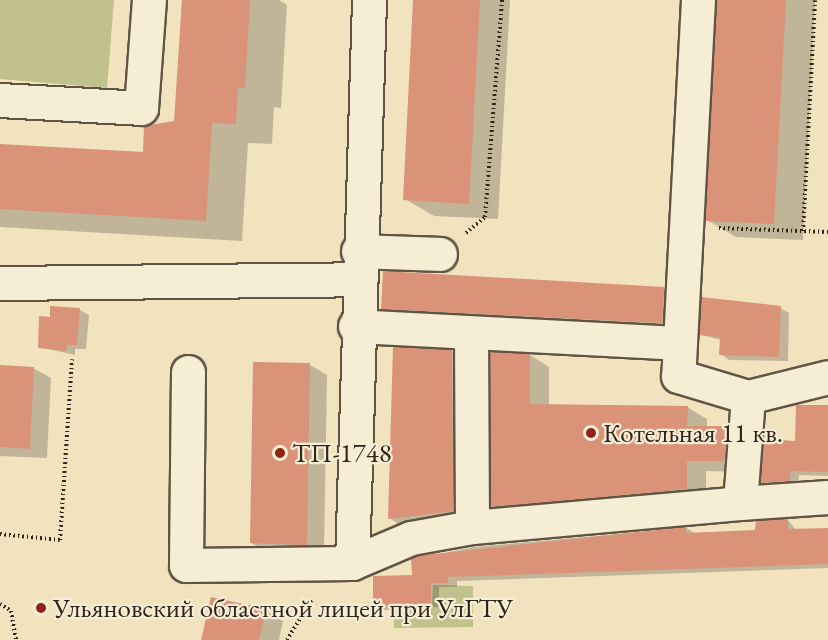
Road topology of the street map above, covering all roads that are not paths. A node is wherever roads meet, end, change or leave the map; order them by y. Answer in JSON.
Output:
{"nodes":[{"id":1,"x":149,"y":0,"type":"edge"},
{"id":2,"x":369,"y":0,"type":"edge"},
{"id":3,"x":698,"y":0,"type":"edge"},
{"id":4,"x":0,"y":100,"type":"edge"},
{"id":5,"x":440,"y":254,"type":"road end"},
{"id":6,"x":357,"y":265,"type":"junction"},
{"id":7,"x":0,"y":283,"type":"edge"},
{"id":8,"x":355,"y":326,"type":"junction"},
{"id":9,"x":471,"y":333,"type":"junction"},
{"id":10,"x":680,"y":343,"type":"junction"},
{"id":11,"x":188,"y":372,"type":"dead end"},
{"id":12,"x":828,"y":377,"type":"edge"},
{"id":13,"x":748,"y":397,"type":"junction"},
{"id":14,"x":828,"y":497,"type":"edge"},
{"id":15,"x":740,"y":503,"type":"junction"},
{"id":16,"x":472,"y":527,"type":"junction"},
{"id":17,"x":352,"y":562,"type":"junction"}],
"edges":[{"from":1,"to":4,"type":"lane"},
{"from":2,"to":6,"type":"lane"},
{"from":3,"to":10,"type":"lane"},
{"from":5,"to":6,"type":"lane"},
{"from":6,"to":7,"type":"lane"},
{"from":6,"to":8,"type":"lane"},
{"from":8,"to":9,"type":"lane"},
{"from":8,"to":17,"type":"lane"},
{"from":9,"to":10,"type":"lane"},
{"from":9,"to":16,"type":"lane"},
{"from":10,"to":13,"type":"lane"},
{"from":11,"to":17,"type":"lane"},
{"from":12,"to":13,"type":"lane"},
{"from":13,"to":15,"type":"lane"},
{"from":14,"to":15,"type":"lane"},
{"from":15,"to":16,"type":"lane"},
{"from":16,"to":17,"type":"lane"}]}
